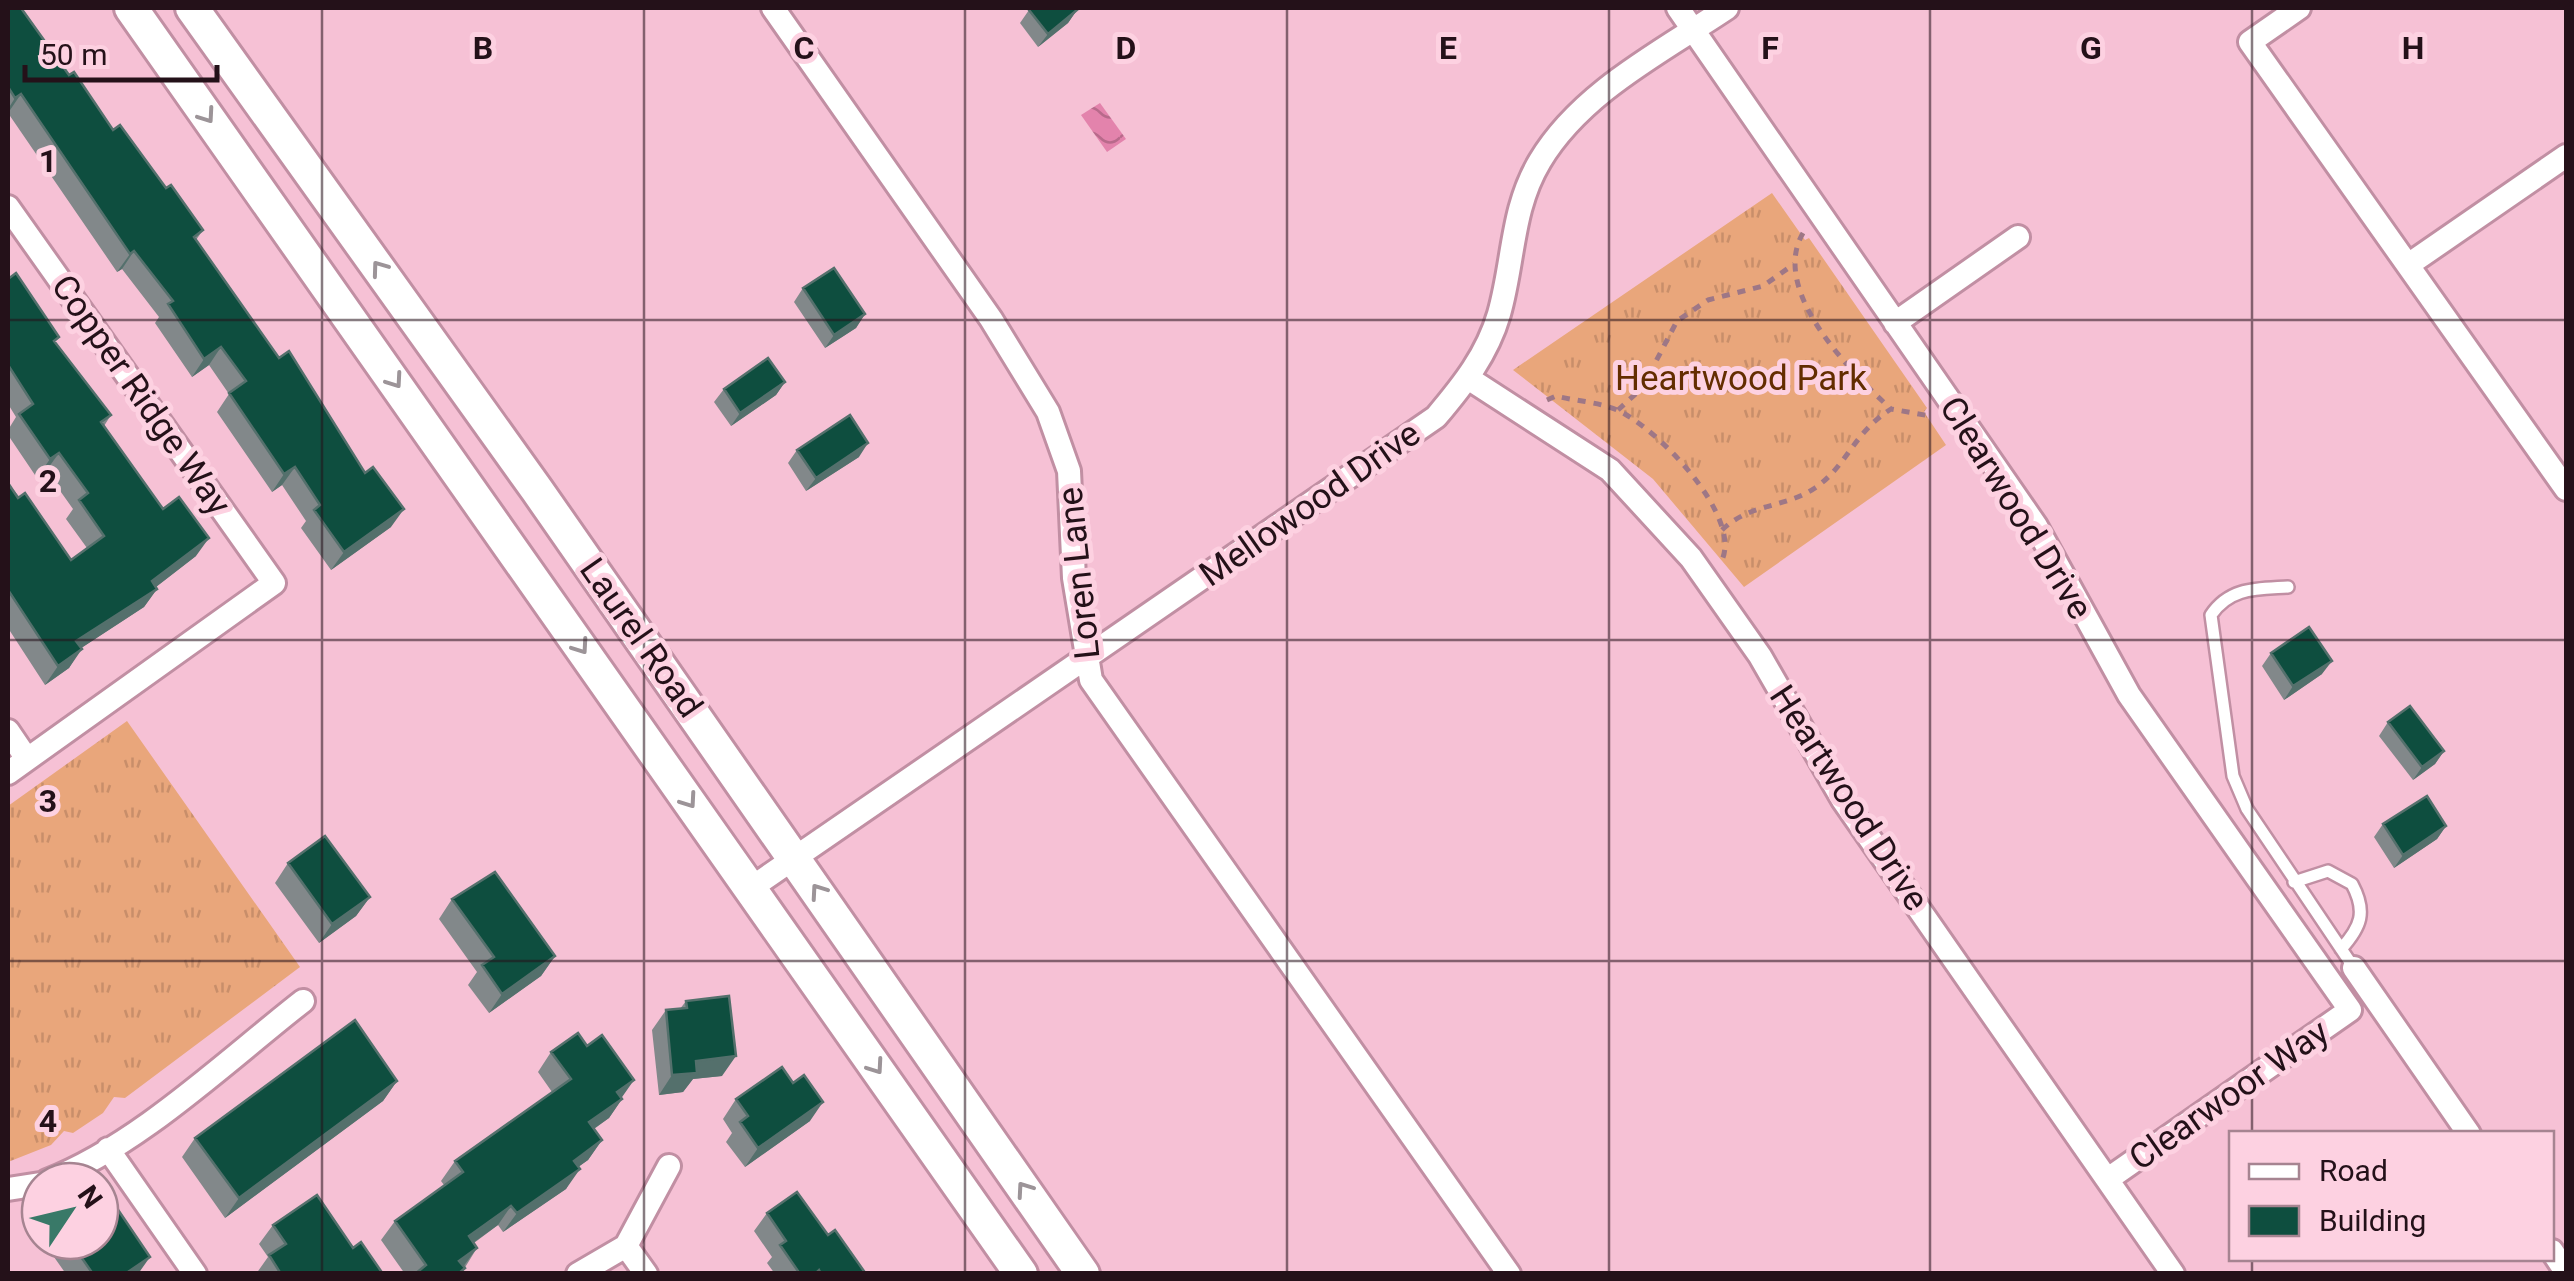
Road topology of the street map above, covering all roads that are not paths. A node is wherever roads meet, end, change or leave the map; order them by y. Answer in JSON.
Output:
{"nodes":[{"id":1,"x":131,"y":8,"type":"edge"},
{"id":2,"x":192,"y":8,"type":"edge"},
{"id":3,"x":773,"y":8,"type":"edge"},
{"id":4,"x":1678,"y":8,"type":"edge"},
{"id":5,"x":1727,"y":8,"type":"edge"},
{"id":6,"x":2298,"y":8,"type":"edge"},
{"id":7,"x":1694,"y":30,"type":"junction"},
{"id":8,"x":2566,"y":156,"type":"edge"},
{"id":9,"x":8,"y":206,"type":"edge"},
{"id":10,"x":2018,"y":237,"type":"dead end"},
{"id":11,"x":2408,"y":265,"type":"junction"},
{"id":12,"x":1895,"y":323,"type":"junction"},
{"id":13,"x":1468,"y":378,"type":"junction"},
{"id":14,"x":428,"y":428,"type":"junction"},
{"id":15,"x":2566,"y":489,"type":"edge"},
{"id":16,"x":537,"y":490,"type":"junction"},
{"id":17,"x":2288,"y":588,"type":"dead end"},
{"id":18,"x":1085,"y":658,"type":"junction"},
{"id":19,"x":8,"y":731,"type":"edge"},
{"id":20,"x":27,"y":759,"type":"junction"},
{"id":21,"x":8,"y":773,"type":"edge"},
{"id":22,"x":794,"y":857,"type":"junction"},
{"id":23,"x":2294,"y":882,"type":"junction"},
{"id":24,"x":750,"y":888,"type":"junction"},
{"id":25,"x":2348,"y":959,"type":"junction"},
{"id":26,"x":303,"y":1002,"type":"dead end"},
{"id":27,"x":2350,"y":1010,"type":"joint"},
{"id":28,"x":2468,"y":1131,"type":"edge"},
{"id":29,"x":108,"y":1148,"type":"junction"},
{"id":30,"x":90,"y":1161,"type":"edge"},
{"id":31,"x":669,"y":1166,"type":"dead end"},
{"id":32,"x":2108,"y":1179,"type":"junction"},
{"id":33,"x":626,"y":1246,"type":"junction"},
{"id":34,"x":1079,"y":1272,"type":"edge"},
{"id":35,"x":195,"y":1274,"type":"edge"},
{"id":36,"x":578,"y":1274,"type":"edge"},
{"id":37,"x":646,"y":1274,"type":"edge"},
{"id":38,"x":1020,"y":1274,"type":"edge"},
{"id":39,"x":1509,"y":1274,"type":"edge"},
{"id":40,"x":2173,"y":1274,"type":"edge"}],
"edges":[{"from":1,"to":14,"type":"main road","name":"Laurel Road","one_way":true},
{"from":16,"to":2,"type":"main road","name":"Laurel Road","one_way":true},
{"from":3,"to":18,"type":"street","name":"Loren Lane"},
{"from":4,"to":7,"type":"street","name":"Clearwood Drive"},
{"from":5,"to":7,"type":"street","name":"Mellowood Drive"},
{"from":6,"to":11,"type":"street"},
{"from":7,"to":12,"type":"street","name":"Clearwood Drive"},
{"from":7,"to":13,"type":"street","name":"Mellowood Drive"},
{"from":8,"to":11,"type":"street"},
{"from":9,"to":20,"type":"street","name":"Copper Ridge Way"},
{"from":10,"to":12,"type":"street"},
{"from":11,"to":15,"type":"street"},
{"from":12,"to":27,"type":"street","name":"Clearwood Drive"},
{"from":13,"to":18,"type":"street","name":"Mellowood Drive"},
{"from":13,"to":32,"type":"street","name":"Heartwood Drive"},
{"from":14,"to":16,"type":"main road"},
{"from":14,"to":24,"type":"main road","name":"Laurel Road","one_way":true},
{"from":16,"to":22,"type":"main road","name":"Laurel Road"},
{"from":17,"to":23,"type":"lane"},
{"from":18,"to":22,"type":"street","name":"Mellowood Drive"},
{"from":18,"to":39,"type":"street","name":"Loren Lane"},
{"from":19,"to":20,"type":"street"},
{"from":20,"to":21,"type":"street"},
{"from":22,"to":24,"type":"street","name":"Mellowood Drive"},
{"from":34,"to":22,"type":"main road","name":"Laurel Road","one_way":true},
{"from":23,"to":25,"type":"lane"},
{"from":23,"to":25,"type":"lane"},
{"from":24,"to":38,"type":"main road","name":"Laurel Road","one_way":true},
{"from":25,"to":28,"type":"street"},
{"from":26,"to":29,"type":"street"},
{"from":27,"to":32,"type":"street","name":"Clearwoor Way"},
{"from":29,"to":30,"type":"street"},
{"from":29,"to":35,"type":"street"},
{"from":31,"to":33,"type":"street"},
{"from":32,"to":40,"type":"street","name":"Heartwood Drive"},
{"from":33,"to":36,"type":"street"},
{"from":33,"to":37,"type":"street"}]}
